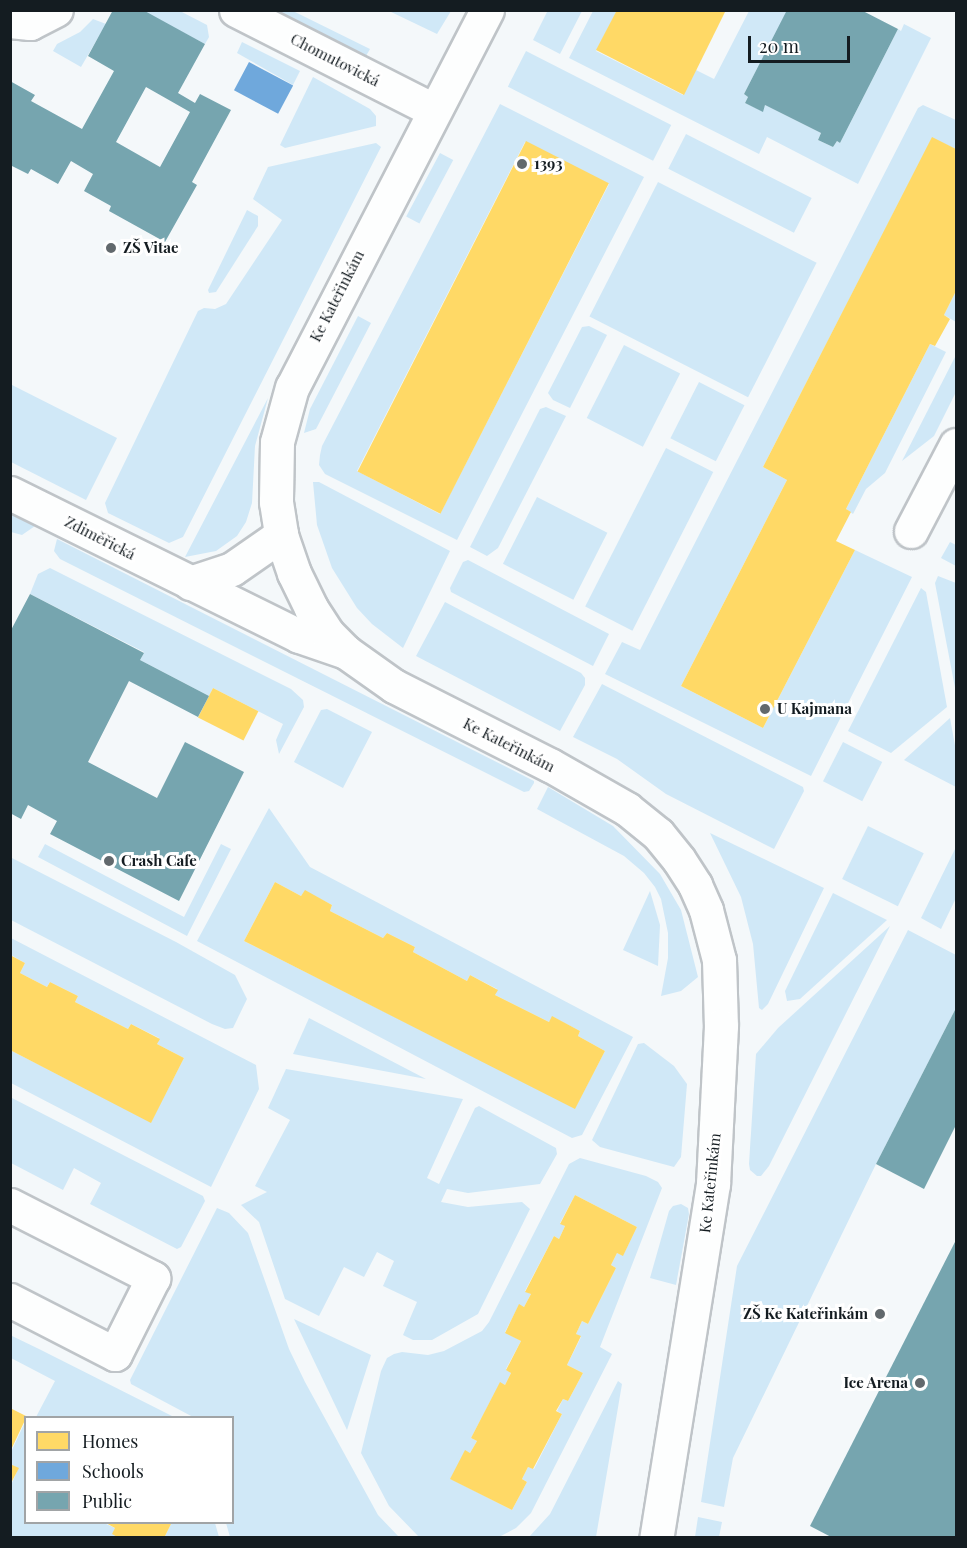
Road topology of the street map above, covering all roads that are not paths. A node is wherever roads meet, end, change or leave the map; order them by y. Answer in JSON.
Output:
{"nodes":[{"id":1,"x":56,"y":10,"type":"edge"},
{"id":2,"x":236,"y":10,"type":"edge"},
{"id":3,"x":487,"y":10,"type":"edge"},
{"id":4,"x":10,"y":21,"type":"edge"},
{"id":5,"x":433,"y":110,"type":"junction"},
{"id":6,"x":957,"y":445,"type":"edge"},
{"id":7,"x":10,"y":493,"type":"edge"},
{"id":8,"x":911,"y":531,"type":"dead end"},
{"id":9,"x":281,"y":535,"type":"junction"},
{"id":10,"x":190,"y":583,"type":"junction"},
{"id":11,"x":346,"y":652,"type":"junction"},
{"id":12,"x":10,"y":1205,"type":"edge"},
{"id":13,"x":10,"y":1300,"type":"edge"},
{"id":14,"x":656,"y":1538,"type":"edge"}],
"edges":[{"from":1,"to":4,"type":"street"},
{"from":2,"to":5,"type":"street","name":"Chomutovická"},
{"from":3,"to":5,"type":"street","name":"Ke Kateřinkám"},
{"from":5,"to":9,"type":"street","name":"Ke Kateřinkám"},
{"from":6,"to":8,"type":"street"},
{"from":7,"to":10,"type":"street","name":"Zdiměřická"},
{"from":9,"to":10,"type":"street"},
{"from":9,"to":11,"type":"street","name":"Ke Kateřinkám"},
{"from":10,"to":11,"type":"street","name":"Zdiměřická"},
{"from":11,"to":14,"type":"street","name":"Ke Kateřinkám"},
{"from":12,"to":13,"type":"street"}]}
